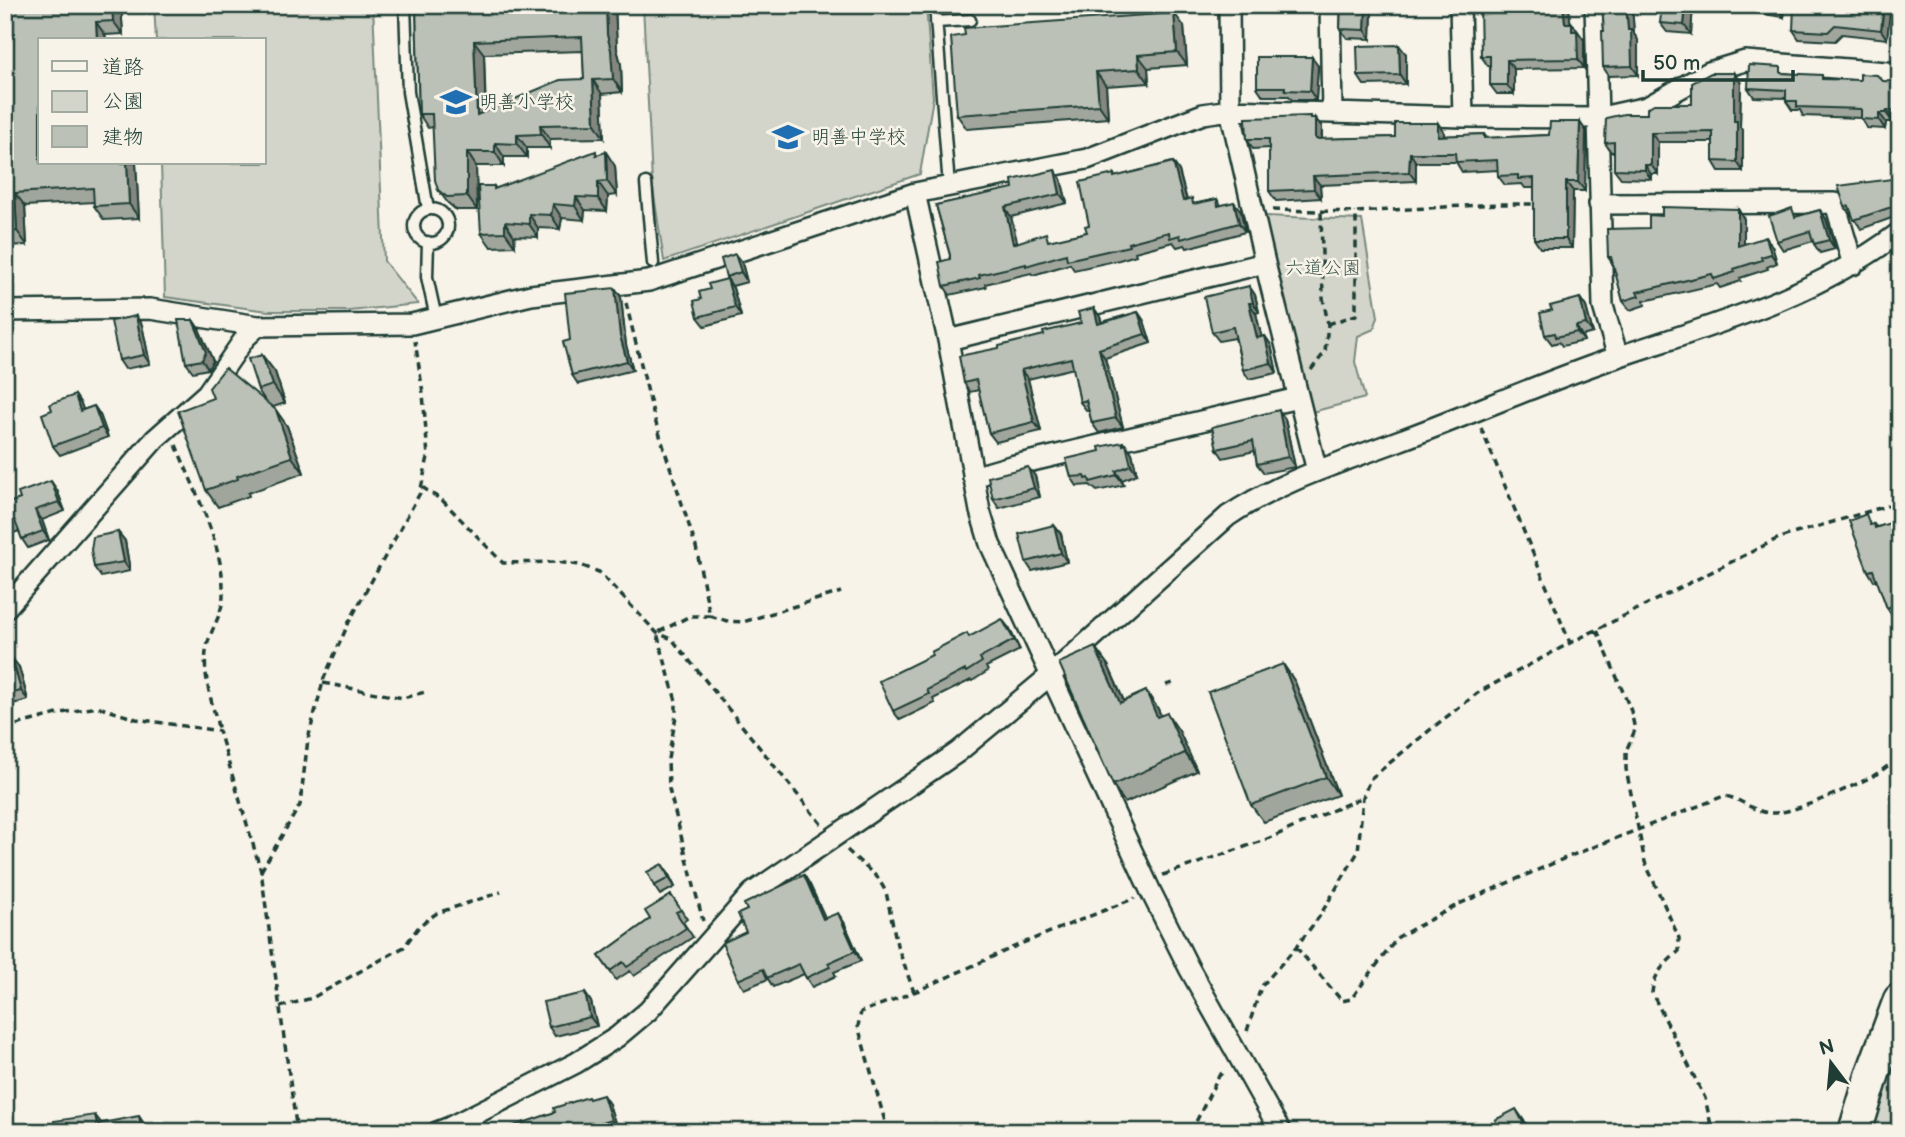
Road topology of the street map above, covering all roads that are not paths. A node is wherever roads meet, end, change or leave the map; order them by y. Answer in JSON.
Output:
{"nodes":[{"id":1,"x":405,"y":5,"type":"edge"},
{"id":2,"x":935,"y":5,"type":"edge"},
{"id":3,"x":1229,"y":5,"type":"edge"},
{"id":4,"x":1330,"y":5,"type":"edge"},
{"id":5,"x":1460,"y":5,"type":"edge"},
{"id":6,"x":1595,"y":5,"type":"edge"},
{"id":7,"x":970,"y":20,"type":"dead end"},
{"id":8,"x":936,"y":22,"type":"junction"},
{"id":9,"x":1900,"y":73,"type":"edge"},
{"id":10,"x":1230,"y":110,"type":"junction"},
{"id":11,"x":1332,"y":113,"type":"junction"},
{"id":12,"x":1463,"y":117,"type":"junction"},
{"id":13,"x":1597,"y":117,"type":"junction"},
{"id":14,"x":646,"y":183,"type":"dead end"},
{"id":15,"x":949,"y":187,"type":"junction"},
{"id":16,"x":915,"y":193,"type":"junction"},
{"id":17,"x":1600,"y":204,"type":"junction"},
{"id":18,"x":428,"y":209,"type":"junction"},
{"id":19,"x":1900,"y":232,"type":"edge"},
{"id":20,"x":428,"y":242,"type":"junction"},
{"id":21,"x":1265,"y":263,"type":"junction"},
{"id":22,"x":1853,"y":265,"type":"junction"},
{"id":23,"x":654,"y":271,"type":"junction"},
{"id":24,"x":5,"y":312,"type":"edge"},
{"id":25,"x":436,"y":318,"type":"junction"},
{"id":26,"x":258,"y":326,"type":"junction"},
{"id":27,"x":948,"y":340,"type":"junction"},
{"id":28,"x":1618,"y":357,"type":"junction"},
{"id":29,"x":1298,"y":398,"type":"junction"},
{"id":30,"x":1317,"y":471,"type":"junction"},
{"id":31,"x":973,"y":477,"type":"junction"},
{"id":32,"x":5,"y":609,"type":"edge"},
{"id":33,"x":1052,"y":674,"type":"junction"},
{"id":34,"x":1900,"y":1000,"type":"edge"},
{"id":35,"x":436,"y":1132,"type":"edge"},
{"id":36,"x":1282,"y":1132,"type":"edge"},
{"id":37,"x":1855,"y":1132,"type":"edge"}],
"edges":[{"from":1,"to":18,"type":"lane"},
{"from":2,"to":8,"type":"lane"},
{"from":3,"to":10,"type":"street"},
{"from":4,"to":11,"type":"street"},
{"from":5,"to":12,"type":"street"},
{"from":6,"to":13,"type":"street"},
{"from":7,"to":8,"type":"lane"},
{"from":8,"to":15,"type":"lane"},
{"from":9,"to":13,"type":"street"},
{"from":10,"to":11,"type":"street"},
{"from":10,"to":15,"type":"street"},
{"from":10,"to":21,"type":"street"},
{"from":11,"to":12,"type":"street"},
{"from":12,"to":13,"type":"street"},
{"from":13,"to":17,"type":"street"},
{"from":14,"to":23,"type":"lane"},
{"from":15,"to":16,"type":"street"},
{"from":16,"to":23,"type":"street"},
{"from":16,"to":27,"type":"street"},
{"from":17,"to":22,"type":"street"},
{"from":17,"to":28,"type":"street"},
{"from":18,"to":20,"type":"lane"},
{"from":18,"to":20,"type":"lane"},
{"from":19,"to":22,"type":"street"},
{"from":20,"to":25,"type":"lane"},
{"from":21,"to":27,"type":"street"},
{"from":21,"to":29,"type":"street"},
{"from":22,"to":28,"type":"street"},
{"from":23,"to":25,"type":"street"},
{"from":24,"to":26,"type":"street"},
{"from":25,"to":26,"type":"street"},
{"from":26,"to":32,"type":"street"},
{"from":27,"to":31,"type":"street"},
{"from":28,"to":30,"type":"street"},
{"from":29,"to":30,"type":"street"},
{"from":29,"to":31,"type":"street"},
{"from":30,"to":33,"type":"street"},
{"from":31,"to":33,"type":"street"},
{"from":33,"to":35,"type":"street"},
{"from":33,"to":36,"type":"street"},
{"from":34,"to":37,"type":"main road"}]}
